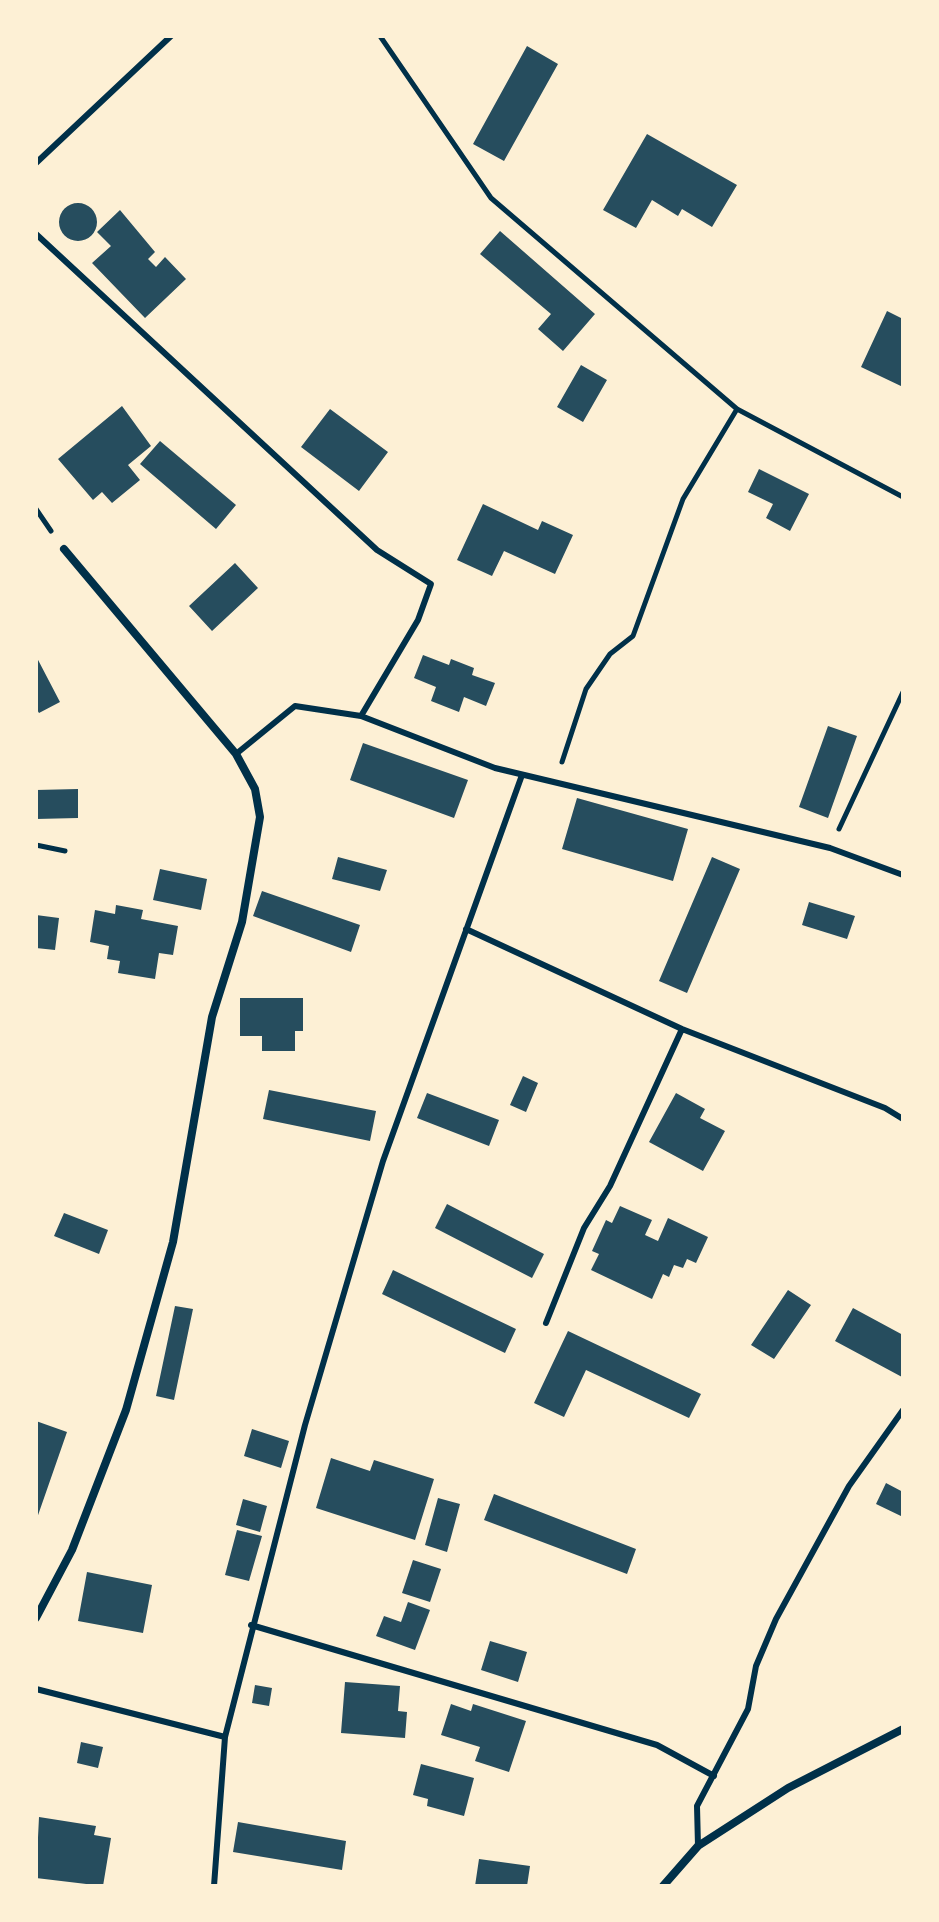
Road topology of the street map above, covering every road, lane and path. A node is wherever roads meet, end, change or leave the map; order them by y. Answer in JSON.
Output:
{"nodes":[{"id":1,"x":171,"y":36,"type":"edge"},
{"id":2,"x":380,"y":36,"type":"edge"},
{"id":3,"x":36,"y":163,"type":"edge"},
{"id":4,"x":36,"y":234,"type":"edge"},
{"id":5,"x":737,"y":409,"type":"junction"},
{"id":6,"x":903,"y":497,"type":"edge"},
{"id":7,"x":64,"y":549,"type":"dead end"},
{"id":8,"x":903,"y":692,"type":"edge"},
{"id":9,"x":361,"y":716,"type":"junction"},
{"id":10,"x":236,"y":754,"type":"junction"},
{"id":11,"x":522,"y":775,"type":"junction"},
{"id":12,"x":555,"y":783,"type":"junction"},
{"id":13,"x":36,"y":845,"type":"edge"},
{"id":14,"x":830,"y":848,"type":"junction"},
{"id":15,"x":65,"y":851,"type":"dead end"},
{"id":16,"x":903,"y":875,"type":"edge"},
{"id":17,"x":466,"y":929,"type":"junction"},
{"id":18,"x":682,"y":1029,"type":"junction"},
{"id":19,"x":903,"y":1119,"type":"edge"},
{"id":20,"x":546,"y":1323,"type":"dead end"},
{"id":21,"x":903,"y":1410,"type":"edge"},
{"id":22,"x":36,"y":1618,"type":"edge"},
{"id":23,"x":251,"y":1625,"type":"junction"},
{"id":24,"x":36,"y":1689,"type":"edge"},
{"id":25,"x":903,"y":1729,"type":"edge"},
{"id":26,"x":225,"y":1737,"type":"junction"},
{"id":27,"x":714,"y":1776,"type":"junction"},
{"id":28,"x":698,"y":1846,"type":"junction"},
{"id":29,"x":214,"y":1886,"type":"edge"},
{"id":30,"x":663,"y":1886,"type":"edge"}],
"edges":[{"from":1,"to":3,"type":"lane"},
{"from":2,"to":5,"type":"path"},
{"from":4,"to":9,"type":"lane"},
{"from":5,"to":6,"type":"path"},
{"from":5,"to":12,"type":"path"},
{"from":7,"to":10,"type":"street"},
{"from":8,"to":14,"type":"path"},
{"from":9,"to":10,"type":"lane"},
{"from":9,"to":11,"type":"lane"},
{"from":10,"to":22,"type":"street"},
{"from":11,"to":12,"type":"lane"},
{"from":11,"to":17,"type":"lane"},
{"from":12,"to":14,"type":"lane"},
{"from":13,"to":15,"type":"path"},
{"from":14,"to":16,"type":"lane"},
{"from":17,"to":18,"type":"lane"},
{"from":17,"to":23,"type":"lane"},
{"from":18,"to":19,"type":"lane"},
{"from":18,"to":20,"type":"lane"},
{"from":21,"to":27,"type":"lane"},
{"from":23,"to":26,"type":"lane"},
{"from":23,"to":27,"type":"lane"},
{"from":24,"to":26,"type":"lane"},
{"from":25,"to":28,"type":"street"},
{"from":26,"to":29,"type":"lane"},
{"from":27,"to":28,"type":"lane"},
{"from":28,"to":30,"type":"street"}]}
